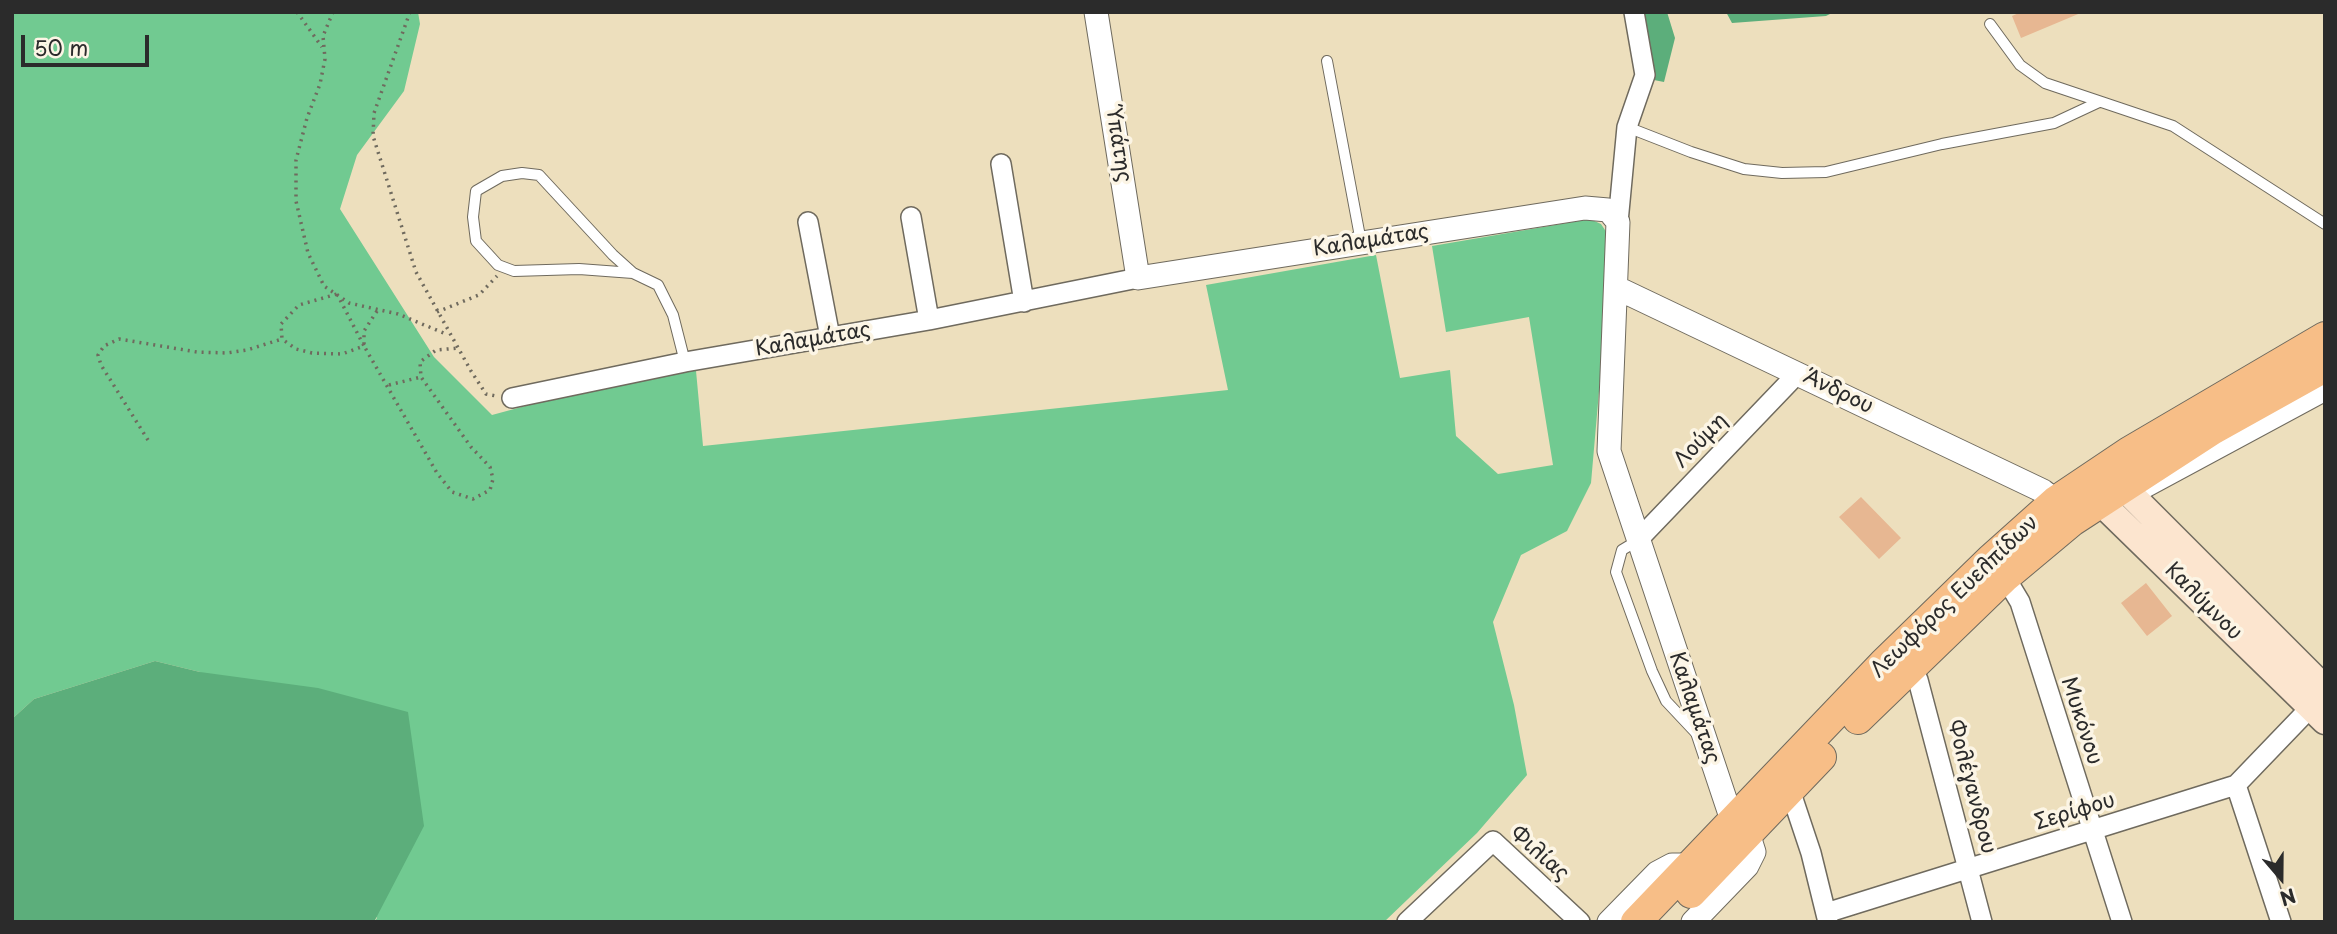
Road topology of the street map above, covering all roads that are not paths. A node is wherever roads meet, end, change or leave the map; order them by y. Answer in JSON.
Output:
{"nodes":[{"id":1,"x":1096,"y":12,"type":"edge"},
{"id":2,"x":1634,"y":12,"type":"edge"},
{"id":3,"x":1990,"y":24,"type":"dead end"},
{"id":4,"x":1327,"y":61,"type":"dead end"},
{"id":5,"x":2099,"y":102,"type":"junction"},
{"id":6,"x":1627,"y":127,"type":"junction"},
{"id":7,"x":1001,"y":164,"type":"dead end"},
{"id":8,"x":911,"y":217,"type":"dead end"},
{"id":9,"x":808,"y":222,"type":"dead end"},
{"id":10,"x":1618,"y":222,"type":"junction"},
{"id":11,"x":2325,"y":223,"type":"edge"},
{"id":12,"x":1361,"y":243,"type":"junction"},
{"id":13,"x":633,"y":273,"type":"junction"},
{"id":14,"x":1138,"y":278,"type":"junction"},
{"id":15,"x":1618,"y":288,"type":"junction"},
{"id":16,"x":1024,"y":302,"type":"junction"},
{"id":17,"x":929,"y":320,"type":"junction"},
{"id":18,"x":830,"y":337,"type":"junction"},
{"id":19,"x":2325,"y":337,"type":"edge"},
{"id":20,"x":685,"y":362,"type":"junction"},
{"id":21,"x":2325,"y":368,"type":"edge"},
{"id":22,"x":1798,"y":373,"type":"junction"},
{"id":23,"x":2325,"y":389,"type":"edge"},
{"id":24,"x":512,"y":398,"type":"road end"},
{"id":25,"x":2101,"y":484,"type":"junction"},
{"id":26,"x":2056,"y":501,"type":"junction"},
{"id":27,"x":1637,"y":541,"type":"junction"},
{"id":28,"x":2005,"y":577,"type":"junction"},
{"id":29,"x":1912,"y":666,"type":"junction"},
{"id":30,"x":2320,"y":706,"type":"edge"},
{"id":31,"x":2236,"y":785,"type":"junction"},
{"id":32,"x":1790,"y":790,"type":"junction"},
{"id":33,"x":1740,"y":826,"type":"junction"},
{"id":34,"x":2092,"y":831,"type":"junction"},
{"id":35,"x":1689,"y":865,"type":"junction"},
{"id":36,"x":1970,"y":868,"type":"junction"},
{"id":37,"x":1827,"y":917,"type":"edge"},
{"id":38,"x":1407,"y":922,"type":"edge"},
{"id":39,"x":1580,"y":922,"type":"edge"},
{"id":40,"x":1609,"y":922,"type":"edge"},
{"id":41,"x":1636,"y":922,"type":"edge"},
{"id":42,"x":1664,"y":922,"type":"edge"},
{"id":43,"x":1693,"y":922,"type":"edge"},
{"id":44,"x":1982,"y":922,"type":"edge"},
{"id":45,"x":2122,"y":922,"type":"edge"},
{"id":46,"x":2281,"y":922,"type":"edge"}],
"edges":[{"from":1,"to":14,"type":"street","name":"Ύπάτης"},
{"from":2,"to":6,"type":"street"},
{"from":3,"to":5,"type":"lane"},
{"from":4,"to":12,"type":"lane"},
{"from":5,"to":6,"type":"lane"},
{"from":5,"to":11,"type":"lane"},
{"from":6,"to":10,"type":"street"},
{"from":7,"to":16,"type":"street"},
{"from":8,"to":17,"type":"street"},
{"from":9,"to":18,"type":"street"},
{"from":10,"to":12,"type":"street","name":"Καλαμάτας"},
{"from":10,"to":15,"type":"street","name":"Καλαμάτας"},
{"from":12,"to":14,"type":"street","name":"Καλαμάτας"},
{"from":13,"to":13,"type":"lane"},
{"from":13,"to":20,"type":"lane"},
{"from":14,"to":16,"type":"street","name":"Καλαμάτας"},
{"from":15,"to":22,"type":"street","name":"Άνδρου"},
{"from":15,"to":27,"type":"street","name":"Καλαμάτας"},
{"from":16,"to":17,"type":"street","name":"Καλαμάτας"},
{"from":17,"to":18,"type":"street","name":"Καλαμάτας"},
{"from":18,"to":20,"type":"street","name":"Καλαμάτας"},
{"from":19,"to":25,"type":"main road","name":"Λεωφόρος Ευελπίδων"},
{"from":20,"to":24,"type":"street","name":"Καλαμάτας"},
{"from":21,"to":25,"type":"main road","name":"Λεωφόρος Ευελπίδων"},
{"from":22,"to":26,"type":"street","name":"Άνδρου"},
{"from":22,"to":27,"type":"street","name":"Λούμη"},
{"from":23,"to":25,"type":"street"},
{"from":25,"to":26,"type":"main road","name":"Λεωφόρος Ευελπίδων"},
{"from":25,"to":28,"type":"main road","name":"Λεωφόρος Ευελπίδων"},
{"from":25,"to":30,"type":"main road","name":"Καλύμνου"},
{"from":26,"to":33,"type":"main road","name":"Λεωφόρος Ευελπίδων"},
{"from":27,"to":33,"type":"street","name":"Καλαμάτας"},
{"from":28,"to":29,"type":"main road","name":"Λεωφόρος Ευελπίδων"},
{"from":28,"to":34,"type":"street","name":"Μυκόνου"},
{"from":29,"to":32,"type":"main road","name":"Λεωφόρος Ευελπίδων"},
{"from":29,"to":36,"type":"street","name":"Φολέγανδρου"},
{"from":30,"to":31,"type":"street","name":"Σερίφου"},
{"from":31,"to":34,"type":"street","name":"Σερίφου"},
{"from":31,"to":46,"type":"street"},
{"from":32,"to":33,"type":"main road","name":"Λεωφόρος Ευελπίδων"},
{"from":32,"to":37,"type":"street"},
{"from":33,"to":35,"type":"main road","name":"Λεωφόρος Ευελπίδων"},
{"from":33,"to":42,"type":"main road","name":"Λεωφόρος Ευελπίδων"},
{"from":33,"to":43,"type":"street","name":"Καλαμάτας"},
{"from":34,"to":36,"type":"street","name":"Σερίφου"},
{"from":34,"to":45,"type":"street","name":"Μυκόνου"},
{"from":35,"to":40,"type":"street"},
{"from":35,"to":41,"type":"main road","name":"Λεωφόρος Ευελπίδων"},
{"from":36,"to":37,"type":"street","name":"Σερίφου"},
{"from":36,"to":44,"type":"street","name":"Φολέγανδρου"},
{"from":38,"to":39,"type":"street","name":"Φιλίας"}]}
